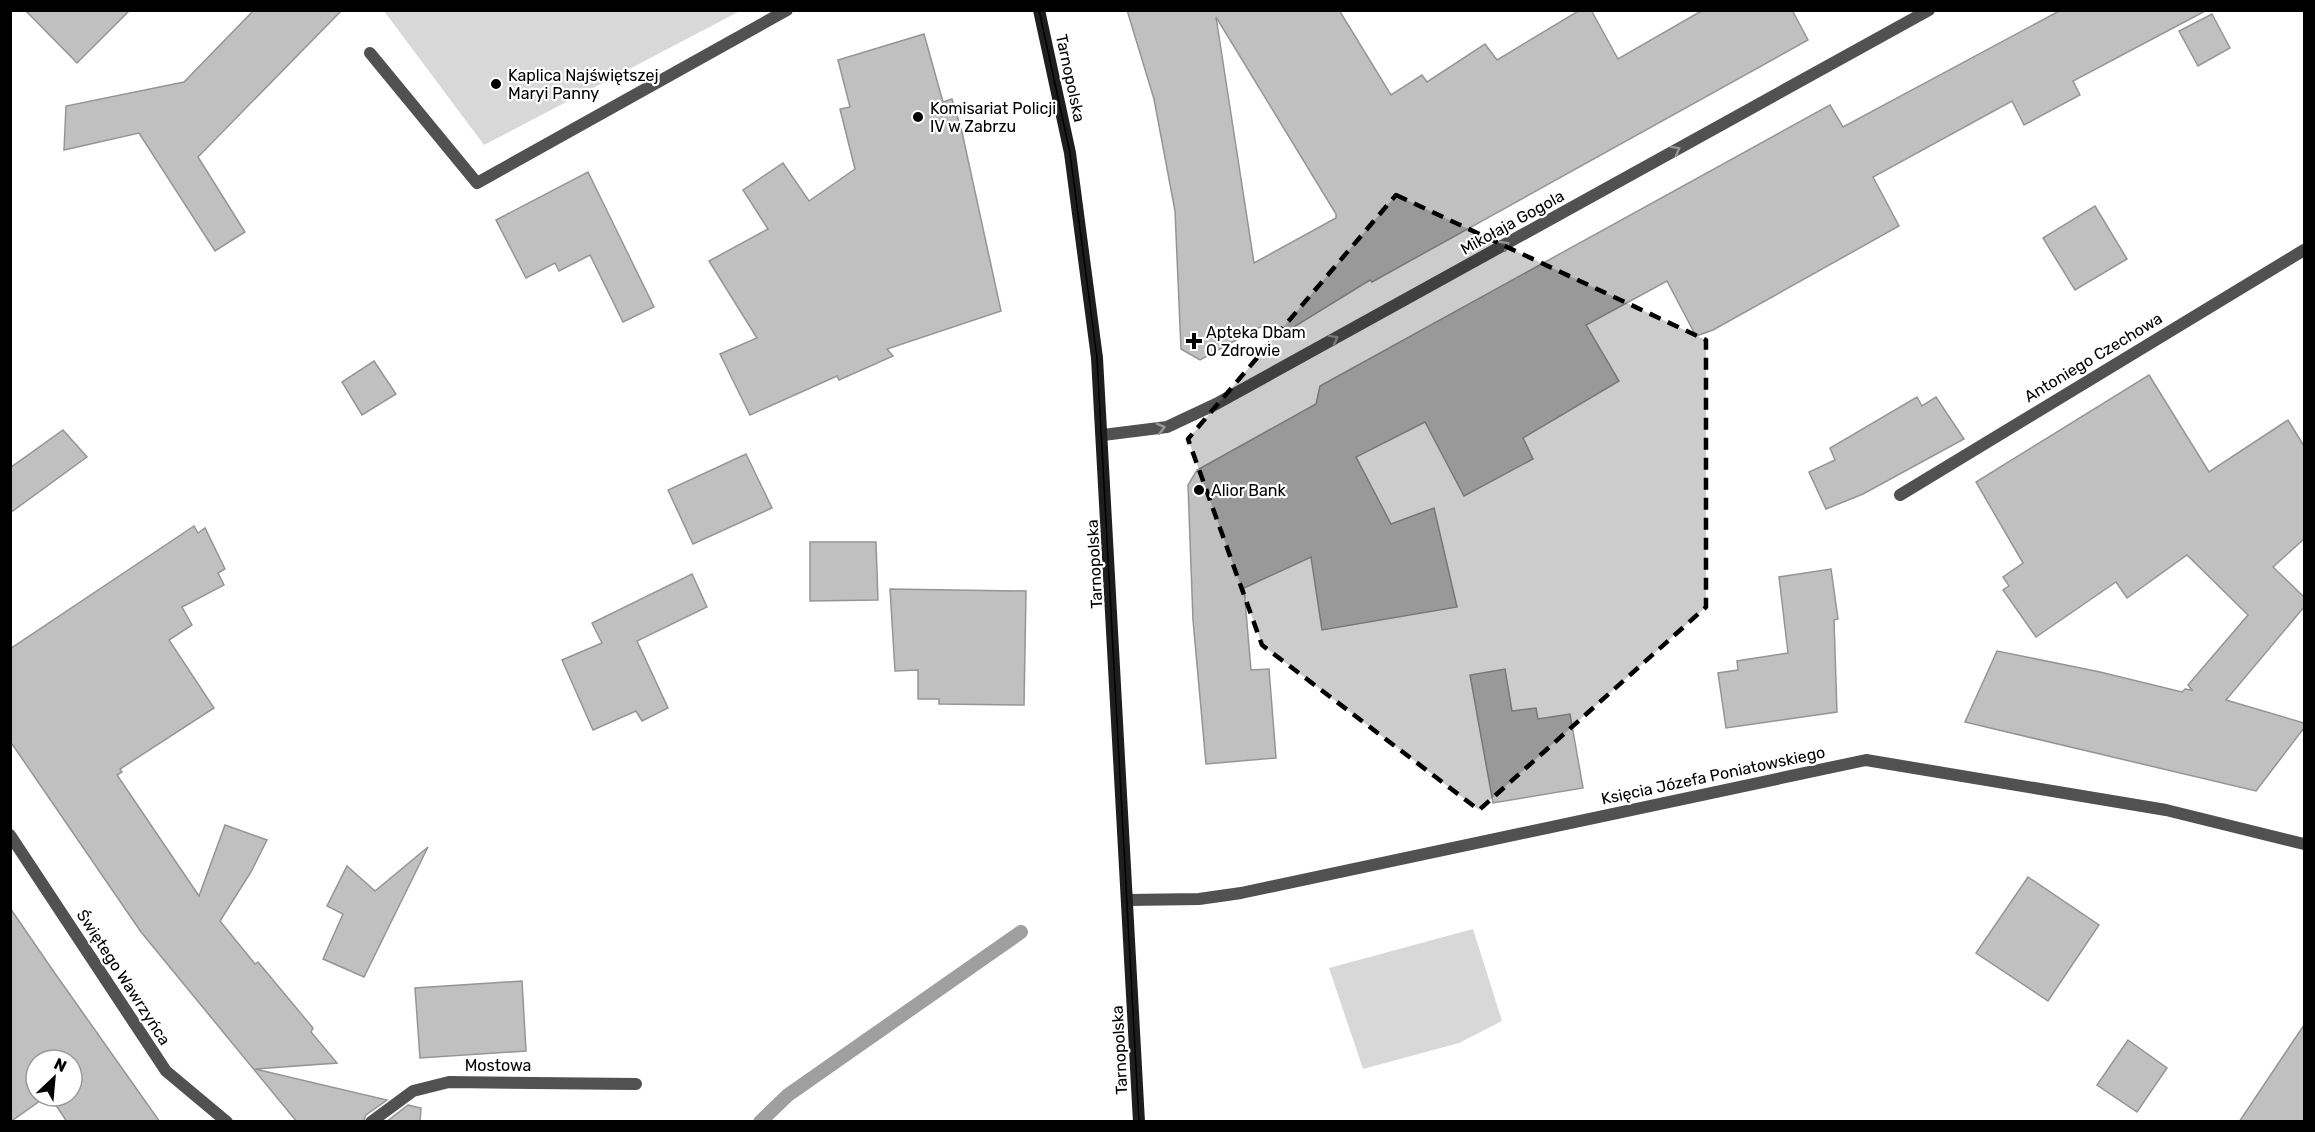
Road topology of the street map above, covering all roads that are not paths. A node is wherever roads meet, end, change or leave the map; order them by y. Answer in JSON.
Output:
{"nodes":[{"id":1,"x":788,"y":10,"type":"edge"},
{"id":2,"x":1039,"y":10,"type":"edge"},
{"id":3,"x":1929,"y":10,"type":"edge"},
{"id":4,"x":370,"y":53,"type":"dead end"},
{"id":5,"x":2304,"y":250,"type":"edge"},
{"id":6,"x":1103,"y":435,"type":"junction"},
{"id":7,"x":1900,"y":495,"type":"dead end"},
{"id":8,"x":10,"y":835,"type":"edge"},
{"id":9,"x":2304,"y":844,"type":"edge"},
{"id":10,"x":1128,"y":900,"type":"junction"},
{"id":11,"x":636,"y":1084,"type":"dead end"},
{"id":12,"x":227,"y":1122,"type":"edge"},
{"id":13,"x":371,"y":1122,"type":"edge"},
{"id":14,"x":1138,"y":1122,"type":"edge"}],
"edges":[{"from":1,"to":4,"type":"street"},
{"from":2,"to":6,"type":"main road","name":"Tarnopolska"},
{"from":6,"to":3,"type":"street","name":"Mikołaja Gogola","one_way":true},
{"from":5,"to":7,"type":"street","name":"Antoniego Czechowa"},
{"from":6,"to":10,"type":"main road","name":"Tarnopolska"},
{"from":8,"to":12,"type":"street","name":"Świętego Wawrzyńca"},
{"from":9,"to":10,"type":"street","name":"Księcia Józefa Poniatowskiego"},
{"from":10,"to":14,"type":"main road","name":"Tarnopolska"},
{"from":11,"to":13,"type":"street","name":"Mostowa"}]}
